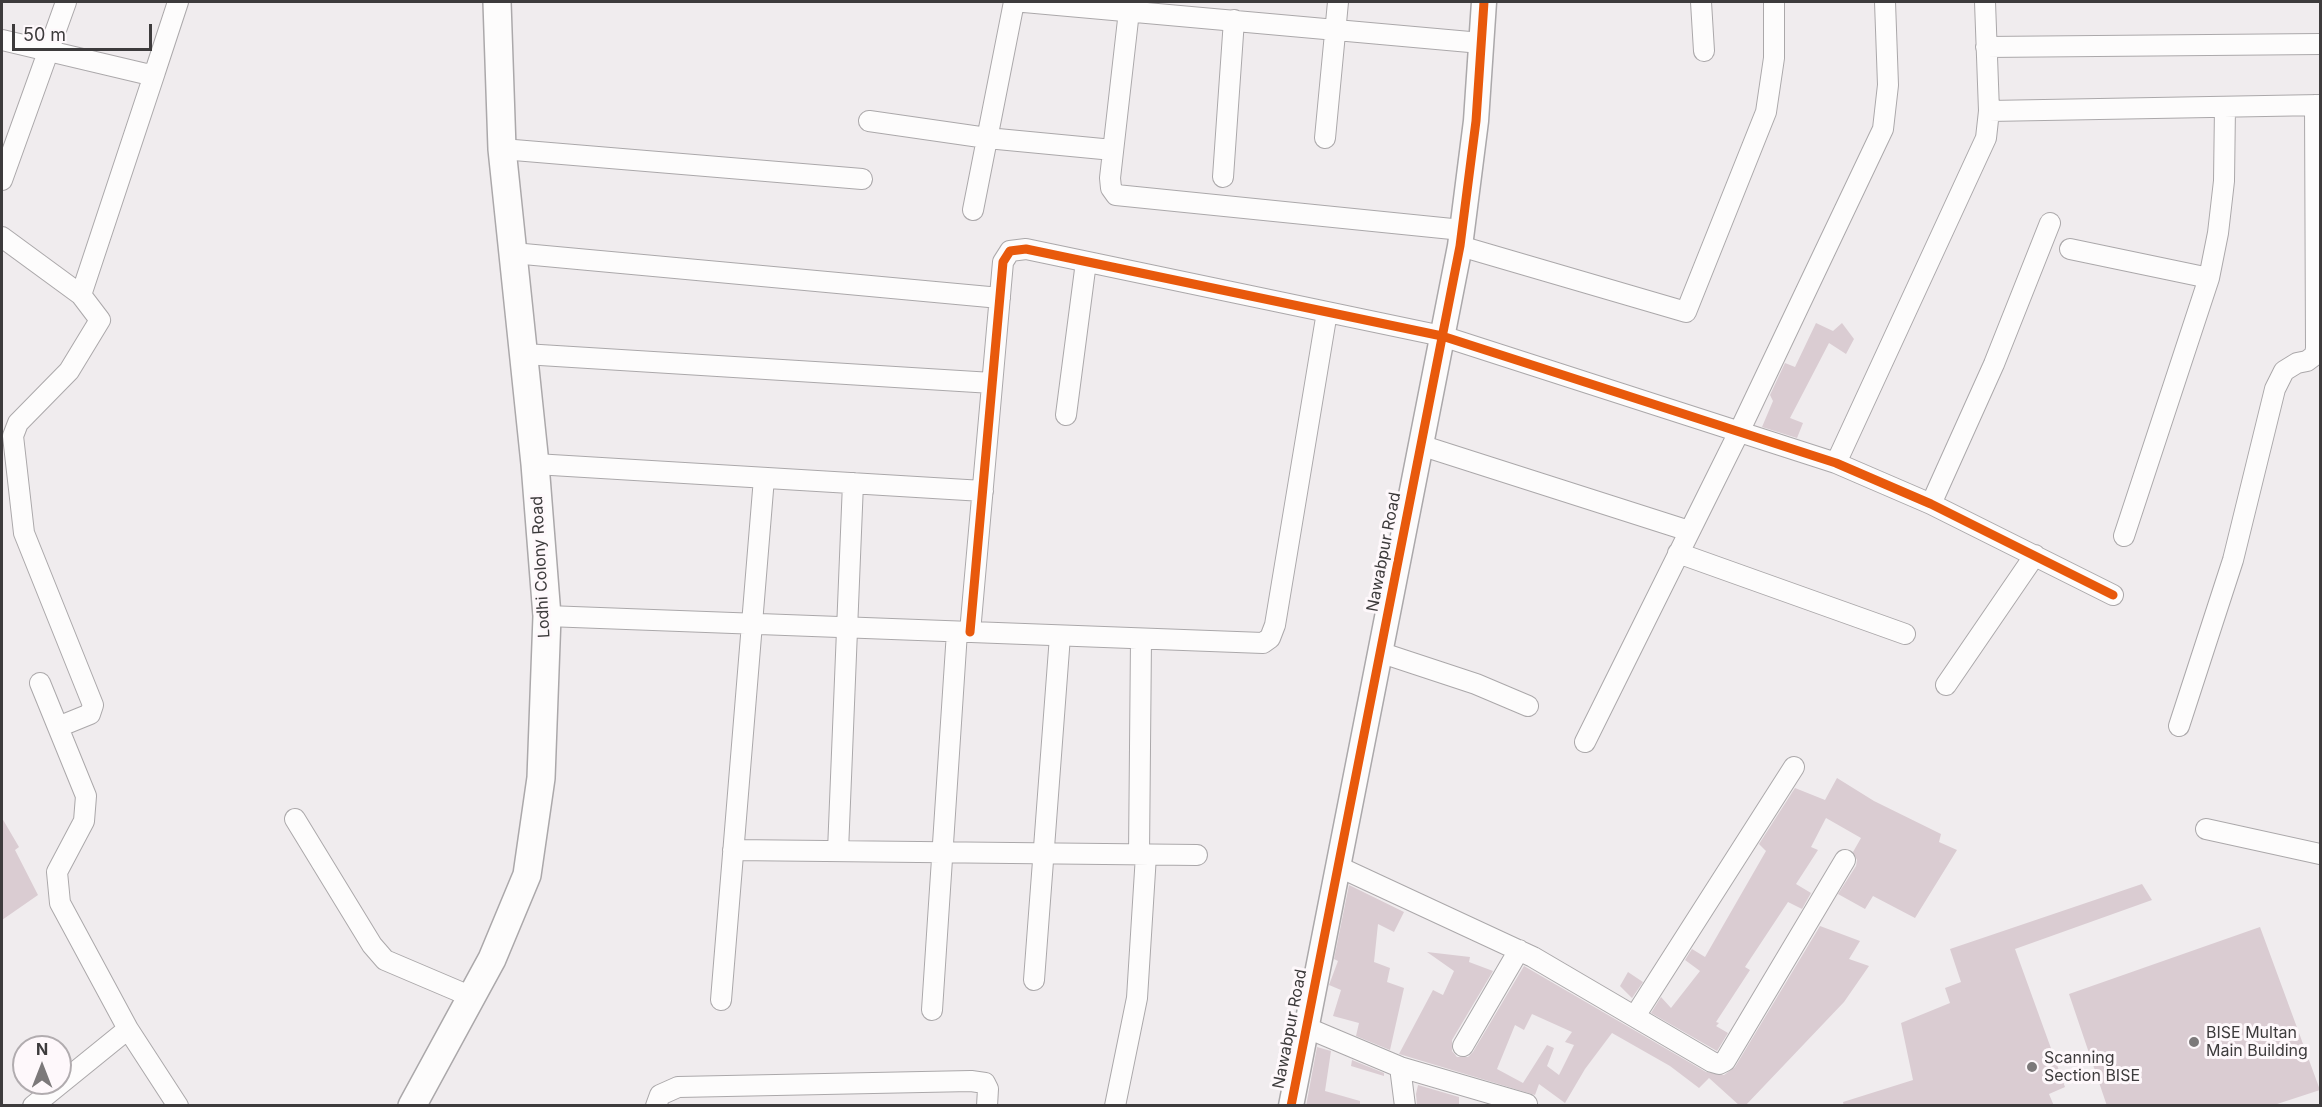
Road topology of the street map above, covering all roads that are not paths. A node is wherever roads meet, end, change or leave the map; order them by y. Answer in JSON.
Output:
{"nodes":[{"id":1,"x":66,"y":2,"type":"edge"},
{"id":2,"x":178,"y":2,"type":"edge"},
{"id":3,"x":497,"y":2,"type":"edge"},
{"id":4,"x":1014,"y":2,"type":"edge"},
{"id":5,"x":1024,"y":2,"type":"edge"},
{"id":6,"x":1338,"y":2,"type":"edge"},
{"id":7,"x":1484,"y":2,"type":"edge"},
{"id":8,"x":1701,"y":2,"type":"edge"},
{"id":9,"x":1774,"y":2,"type":"edge"},
{"id":10,"x":1885,"y":2,"type":"edge"},
{"id":11,"x":1985,"y":2,"type":"edge"},
{"id":12,"x":1129,"y":11,"type":"junction"},
{"id":13,"x":1225,"y":14,"type":"edge"},
{"id":14,"x":1335,"y":30,"type":"junction"},
{"id":15,"x":2,"y":40,"type":"edge"},
{"id":16,"x":1481,"y":43,"type":"junction"},
{"id":17,"x":2320,"y":44,"type":"edge"},
{"id":18,"x":1986,"y":47,"type":"junction"},
{"id":19,"x":1704,"y":51,"type":"dead end"},
{"id":20,"x":49,"y":52,"type":"junction"},
{"id":21,"x":155,"y":72,"type":"junction"},
{"id":22,"x":2318,"y":105,"type":"edge"},
{"id":23,"x":2225,"y":107,"type":"junction"},
{"id":24,"x":1989,"y":111,"type":"junction"},
{"id":25,"x":869,"y":121,"type":"dead end"},
{"id":26,"x":987,"y":138,"type":"junction"},
{"id":27,"x":1325,"y":138,"type":"dead end"},
{"id":28,"x":502,"y":149,"type":"junction"},
{"id":29,"x":1113,"y":150,"type":"junction"},
{"id":30,"x":1223,"y":177,"type":"dead end"},
{"id":31,"x":862,"y":179,"type":"dead end"},
{"id":32,"x":2,"y":180,"type":"edge"},
{"id":33,"x":973,"y":210,"type":"dead end"},
{"id":34,"x":2050,"y":223,"type":"dead end"},
{"id":35,"x":2,"y":237,"type":"edge"},
{"id":36,"x":1461,"y":238,"type":"junction"},
{"id":37,"x":2070,"y":249,"type":"dead end"},
{"id":38,"x":513,"y":253,"type":"junction"},
{"id":39,"x":1086,"y":262,"type":"junction"},
{"id":40,"x":2209,"y":278,"type":"junction"},
{"id":41,"x":81,"y":295,"type":"junction"},
{"id":42,"x":1000,"y":298,"type":"junction"},
{"id":43,"x":1327,"y":312,"type":"junction"},
{"id":44,"x":1442,"y":336,"type":"junction"},
{"id":45,"x":524,"y":354,"type":"junction"},
{"id":46,"x":993,"y":384,"type":"junction"},
{"id":47,"x":1066,"y":415,"type":"dead end"},
{"id":48,"x":1739,"y":432,"type":"junction"},
{"id":49,"x":1420,"y":445,"type":"junction"},
{"id":50,"x":1836,"y":463,"type":"junction"},
{"id":51,"x":535,"y":464,"type":"junction"},
{"id":52,"x":764,"y":478,"type":"junction"},
{"id":53,"x":853,"y":483,"type":"junction"},
{"id":54,"x":983,"y":491,"type":"junction"},
{"id":55,"x":1931,"y":504,"type":"junction"},
{"id":56,"x":1689,"y":531,"type":"junction"},
{"id":57,"x":2124,"y":536,"type":"dead end"},
{"id":58,"x":1678,"y":553,"type":"junction"},
{"id":59,"x":2035,"y":555,"type":"junction"},
{"id":60,"x":2113,"y":595,"type":"dead end"},
{"id":61,"x":546,"y":616,"type":"junction"},
{"id":62,"x":752,"y":624,"type":"junction"},
{"id":63,"x":847,"y":628,"type":"junction"},
{"id":64,"x":964,"y":632,"type":"junction"},
{"id":65,"x":1905,"y":634,"type":"dead end"},
{"id":66,"x":1060,"y":636,"type":"junction"},
{"id":67,"x":1141,"y":639,"type":"junction"},
{"id":68,"x":1379,"y":652,"type":"junction"},
{"id":69,"x":40,"y":683,"type":"dead end"},
{"id":70,"x":1946,"y":685,"type":"dead end"},
{"id":71,"x":1528,"y":706,"type":"dead end"},
{"id":72,"x":2179,"y":726,"type":"dead end"},
{"id":73,"x":58,"y":727,"type":"junction"},
{"id":74,"x":1585,"y":742,"type":"dead end"},
{"id":75,"x":1794,"y":767,"type":"dead end"},
{"id":76,"x":295,"y":819,"type":"dead end"},
{"id":77,"x":2206,"y":829,"type":"dead end"},
{"id":78,"x":733,"y":850,"type":"junction"},
{"id":79,"x":838,"y":851,"type":"junction"},
{"id":80,"x":943,"y":853,"type":"junction"},
{"id":81,"x":1043,"y":854,"type":"junction"},
{"id":82,"x":2320,"y":854,"type":"edge"},
{"id":83,"x":1142,"y":855,"type":"junction"},
{"id":84,"x":1197,"y":855,"type":"dead end"},
{"id":85,"x":1845,"y":860,"type":"dead end"},
{"id":86,"x":1337,"y":866,"type":"junction"},
{"id":87,"x":1519,"y":950,"type":"junction"},
{"id":88,"x":1034,"y":980,"type":"dead end"},
{"id":89,"x":472,"y":998,"type":"junction"},
{"id":90,"x":721,"y":1000,"type":"dead end"},
{"id":91,"x":932,"y":1010,"type":"dead end"},
{"id":92,"x":1635,"y":1016,"type":"junction"},
{"id":93,"x":1305,"y":1027,"type":"junction"},
{"id":94,"x":128,"y":1029,"type":"junction"},
{"id":95,"x":1463,"y":1046,"type":"dead end"},
{"id":96,"x":1400,"y":1067,"type":"junction"},
{"id":97,"x":1527,"y":1104,"type":"edge"},
{"id":98,"x":33,"y":1106,"type":"edge"},
{"id":99,"x":178,"y":1106,"type":"edge"},
{"id":100,"x":411,"y":1106,"type":"edge"},
{"id":101,"x":656,"y":1106,"type":"edge"},
{"id":102,"x":987,"y":1106,"type":"edge"},
{"id":103,"x":1115,"y":1106,"type":"edge"},
{"id":104,"x":1291,"y":1106,"type":"edge"},
{"id":105,"x":1405,"y":1106,"type":"edge"}],
"edges":[{"from":1,"to":20,"type":"street"},
{"from":2,"to":21,"type":"street"},
{"from":3,"to":28,"type":"main road","name":"Lodhi Colony Road"},
{"from":4,"to":26,"type":"street"},
{"from":5,"to":12,"type":"street"},
{"from":6,"to":14,"type":"street"},
{"from":7,"to":16,"type":"street","name":"Nawabpur Road"},
{"from":8,"to":19,"type":"street"},
{"from":9,"to":36,"type":"street"},
{"from":10,"to":48,"type":"street"},
{"from":11,"to":18,"type":"street"},
{"from":12,"to":13,"type":"street"},
{"from":12,"to":29,"type":"street"},
{"from":13,"to":14,"type":"street"},
{"from":13,"to":30,"type":"street"},
{"from":14,"to":16,"type":"street"},
{"from":14,"to":27,"type":"street"},
{"from":15,"to":20,"type":"street"},
{"from":16,"to":36,"type":"street","name":"Nawabpur Road"},
{"from":17,"to":18,"type":"street"},
{"from":18,"to":24,"type":"street"},
{"from":20,"to":21,"type":"street"},
{"from":20,"to":32,"type":"street"},
{"from":21,"to":41,"type":"street"},
{"from":22,"to":23,"type":"street"},
{"from":22,"to":72,"type":"street"},
{"from":23,"to":24,"type":"street"},
{"from":23,"to":40,"type":"street"},
{"from":24,"to":50,"type":"street"},
{"from":25,"to":26,"type":"street"},
{"from":26,"to":29,"type":"street"},
{"from":26,"to":33,"type":"street"},
{"from":28,"to":31,"type":"street"},
{"from":28,"to":38,"type":"main road","name":"Lodhi Colony Road"},
{"from":29,"to":36,"type":"street"},
{"from":34,"to":55,"type":"street"},
{"from":35,"to":41,"type":"street"},
{"from":36,"to":44,"type":"street","name":"Nawabpur Road"},
{"from":37,"to":40,"type":"street"},
{"from":38,"to":42,"type":"street"},
{"from":38,"to":45,"type":"main road","name":"Lodhi Colony Road"},
{"from":39,"to":42,"type":"street"},
{"from":39,"to":43,"type":"street"},
{"from":39,"to":47,"type":"street"},
{"from":40,"to":57,"type":"street"},
{"from":41,"to":73,"type":"street"},
{"from":42,"to":46,"type":"street"},
{"from":43,"to":44,"type":"street"},
{"from":43,"to":67,"type":"street"},
{"from":44,"to":48,"type":"street"},
{"from":44,"to":49,"type":"street","name":"Nawabpur Road"},
{"from":45,"to":46,"type":"street"},
{"from":45,"to":51,"type":"main road","name":"Lodhi Colony Road"},
{"from":46,"to":54,"type":"street"},
{"from":48,"to":50,"type":"street"},
{"from":48,"to":56,"type":"street"},
{"from":49,"to":56,"type":"street"},
{"from":49,"to":68,"type":"street","name":"Nawabpur Road"},
{"from":50,"to":55,"type":"street"},
{"from":51,"to":52,"type":"street"},
{"from":51,"to":61,"type":"main road","name":"Lodhi Colony Road"},
{"from":52,"to":53,"type":"street"},
{"from":52,"to":62,"type":"street"},
{"from":53,"to":54,"type":"street"},
{"from":53,"to":63,"type":"street"},
{"from":54,"to":64,"type":"street"},
{"from":55,"to":59,"type":"street"},
{"from":56,"to":58,"type":"street"},
{"from":58,"to":65,"type":"street"},
{"from":58,"to":74,"type":"street"},
{"from":59,"to":60,"type":"street"},
{"from":59,"to":70,"type":"street"},
{"from":61,"to":62,"type":"street"},
{"from":61,"to":89,"type":"main road","name":"Lodhi Colony Road"},
{"from":62,"to":63,"type":"street"},
{"from":62,"to":78,"type":"street"},
{"from":63,"to":64,"type":"street"},
{"from":63,"to":79,"type":"street"},
{"from":64,"to":66,"type":"street"},
{"from":64,"to":80,"type":"street"},
{"from":66,"to":67,"type":"street"},
{"from":66,"to":81,"type":"street"},
{"from":67,"to":83,"type":"street"},
{"from":68,"to":71,"type":"street"},
{"from":68,"to":86,"type":"street","name":"Nawabpur Road"},
{"from":69,"to":73,"type":"street"},
{"from":73,"to":94,"type":"street"},
{"from":75,"to":92,"type":"street"},
{"from":76,"to":89,"type":"street"},
{"from":77,"to":82,"type":"street"},
{"from":78,"to":79,"type":"street"},
{"from":78,"to":90,"type":"street"},
{"from":79,"to":80,"type":"street"},
{"from":80,"to":81,"type":"street"},
{"from":80,"to":91,"type":"street"},
{"from":81,"to":83,"type":"street"},
{"from":81,"to":88,"type":"street"},
{"from":83,"to":84,"type":"street"},
{"from":83,"to":103,"type":"street"},
{"from":85,"to":92,"type":"street"},
{"from":86,"to":87,"type":"street"},
{"from":86,"to":93,"type":"street","name":"Nawabpur Road"},
{"from":87,"to":92,"type":"street"},
{"from":87,"to":95,"type":"street"},
{"from":89,"to":100,"type":"main road","name":"Lodhi Colony Road"},
{"from":93,"to":96,"type":"street"},
{"from":93,"to":104,"type":"street","name":"Nawabpur Road"},
{"from":94,"to":98,"type":"street"},
{"from":94,"to":99,"type":"street"},
{"from":96,"to":97,"type":"street"},
{"from":96,"to":105,"type":"street"},
{"from":101,"to":102,"type":"street"}]}
